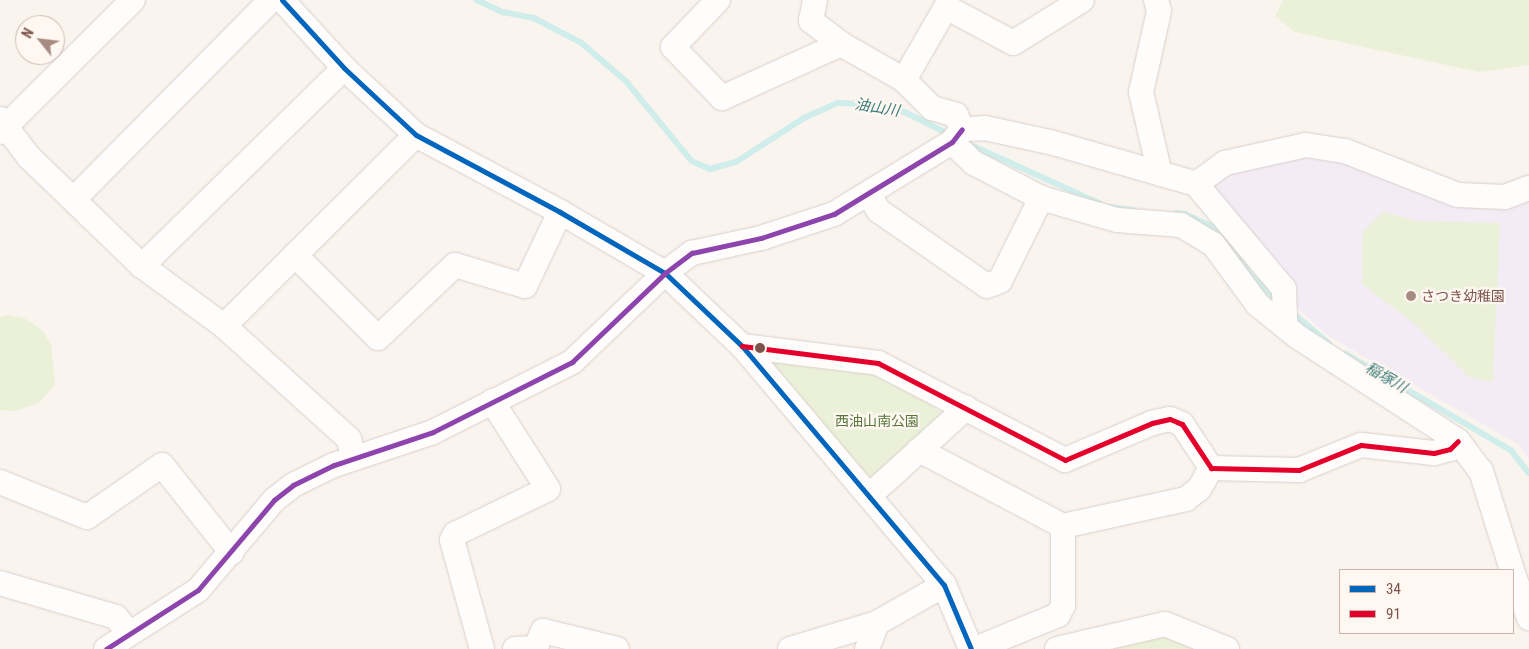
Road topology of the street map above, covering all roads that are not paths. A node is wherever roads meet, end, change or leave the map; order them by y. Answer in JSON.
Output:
{"nodes":[{"id":1,"x":133,"y":0,"type":"edge"},
{"id":2,"x":271,"y":0,"type":"edge"},
{"id":3,"x":282,"y":0,"type":"edge"},
{"id":4,"x":718,"y":0,"type":"edge"},
{"id":5,"x":815,"y":0,"type":"edge"},
{"id":6,"x":1082,"y":0,"type":"edge"},
{"id":7,"x":1156,"y":0,"type":"edge"},
{"id":8,"x":841,"y":44,"type":"junction"},
{"id":9,"x":344,"y":68,"type":"junction"},
{"id":10,"x":904,"y":80,"type":"junction"},
{"id":11,"x":2,"y":126,"type":"edge"},
{"id":12,"x":416,"y":135,"type":"junction"},
{"id":13,"x":957,"y":135,"type":"junction"},
{"id":14,"x":1160,"y":174,"type":"junction"},
{"id":15,"x":1196,"y":184,"type":"junction"},
{"id":16,"x":1529,"y":188,"type":"edge"},
{"id":17,"x":869,"y":195,"type":"junction"},
{"id":18,"x":1041,"y":198,"type":"junction"},
{"id":19,"x":74,"y":199,"type":"junction"},
{"id":20,"x":560,"y":212,"type":"junction"},
{"id":21,"x":295,"y":255,"type":"junction"},
{"id":22,"x":142,"y":266,"type":"junction"},
{"id":23,"x":665,"y":273,"type":"junction"},
{"id":24,"x":224,"y":326,"type":"junction"},
{"id":25,"x":1285,"y":326,"type":"junction"},
{"id":26,"x":742,"y":346,"type":"junction"},
{"id":27,"x":492,"y":401,"type":"junction"},
{"id":28,"x":966,"y":408,"type":"junction"},
{"id":29,"x":1458,"y":441,"type":"junction"},
{"id":30,"x":920,"y":450,"type":"junction"},
{"id":31,"x":353,"y":458,"type":"junction"},
{"id":32,"x":1211,"y":468,"type":"junction"},
{"id":33,"x":0,"y":482,"type":"edge"},
{"id":34,"x":870,"y":495,"type":"junction"},
{"id":35,"x":1063,"y":526,"type":"junction"},
{"id":36,"x":232,"y":553,"type":"junction"},
{"id":37,"x":1511,"y":569,"type":"edge"},
{"id":38,"x":1514,"y":577,"type":"edge"},
{"id":39,"x":0,"y":583,"type":"edge"},
{"id":40,"x":944,"y":585,"type":"junction"},
{"id":41,"x":1529,"y":618,"type":"edge"},
{"id":42,"x":877,"y":623,"type":"junction"},
{"id":43,"x":116,"y":644,"type":"edge"},
{"id":44,"x":482,"y":649,"type":"edge"},
{"id":45,"x":528,"y":649,"type":"edge"},
{"id":46,"x":617,"y":649,"type":"edge"},
{"id":47,"x":790,"y":649,"type":"edge"},
{"id":48,"x":867,"y":649,"type":"edge"},
{"id":49,"x":971,"y":649,"type":"edge"},
{"id":50,"x":976,"y":649,"type":"edge"},
{"id":51,"x":1057,"y":649,"type":"edge"},
{"id":52,"x":1227,"y":649,"type":"edge"}],
"edges":[{"from":1,"to":11,"type":"street"},
{"from":2,"to":19,"type":"street"},
{"from":3,"to":9,"type":"street"},
{"from":4,"to":8,"type":"street"},
{"from":5,"to":8,"type":"street"},
{"from":6,"to":10,"type":"street"},
{"from":7,"to":14,"type":"street"},
{"from":8,"to":10,"type":"street"},
{"from":9,"to":12,"type":"street"},
{"from":9,"to":22,"type":"street"},
{"from":10,"to":13,"type":"street"},
{"from":11,"to":19,"type":"street"},
{"from":12,"to":20,"type":"street"},
{"from":12,"to":21,"type":"street"},
{"from":13,"to":14,"type":"street"},
{"from":13,"to":17,"type":"street"},
{"from":13,"to":18,"type":"street"},
{"from":14,"to":15,"type":"street"},
{"from":15,"to":16,"type":"street"},
{"from":15,"to":25,"type":"street"},
{"from":17,"to":18,"type":"street"},
{"from":17,"to":23,"type":"street"},
{"from":18,"to":25,"type":"street"},
{"from":19,"to":22,"type":"street"},
{"from":20,"to":21,"type":"street"},
{"from":20,"to":23,"type":"street"},
{"from":21,"to":24,"type":"street"},
{"from":22,"to":24,"type":"street"},
{"from":23,"to":26,"type":"street"},
{"from":23,"to":27,"type":"street"},
{"from":24,"to":31,"type":"street"},
{"from":25,"to":29,"type":"street"},
{"from":26,"to":28,"type":"street"},
{"from":26,"to":34,"type":"street"},
{"from":27,"to":31,"type":"street"},
{"from":27,"to":44,"type":"street"},
{"from":28,"to":30,"type":"street"},
{"from":28,"to":32,"type":"street"},
{"from":29,"to":32,"type":"street"},
{"from":29,"to":37,"type":"street"},
{"from":30,"to":34,"type":"street"},
{"from":30,"to":35,"type":"street"},
{"from":31,"to":36,"type":"street"},
{"from":32,"to":35,"type":"street"},
{"from":33,"to":36,"type":"street"},
{"from":34,"to":40,"type":"street"},
{"from":35,"to":50,"type":"street"},
{"from":36,"to":43,"type":"street"},
{"from":38,"to":41,"type":"street"},
{"from":39,"to":43,"type":"street"},
{"from":40,"to":42,"type":"street"},
{"from":40,"to":49,"type":"street"},
{"from":42,"to":47,"type":"street"},
{"from":42,"to":48,"type":"street"},
{"from":45,"to":46,"type":"street"},
{"from":51,"to":52,"type":"street"}]}
